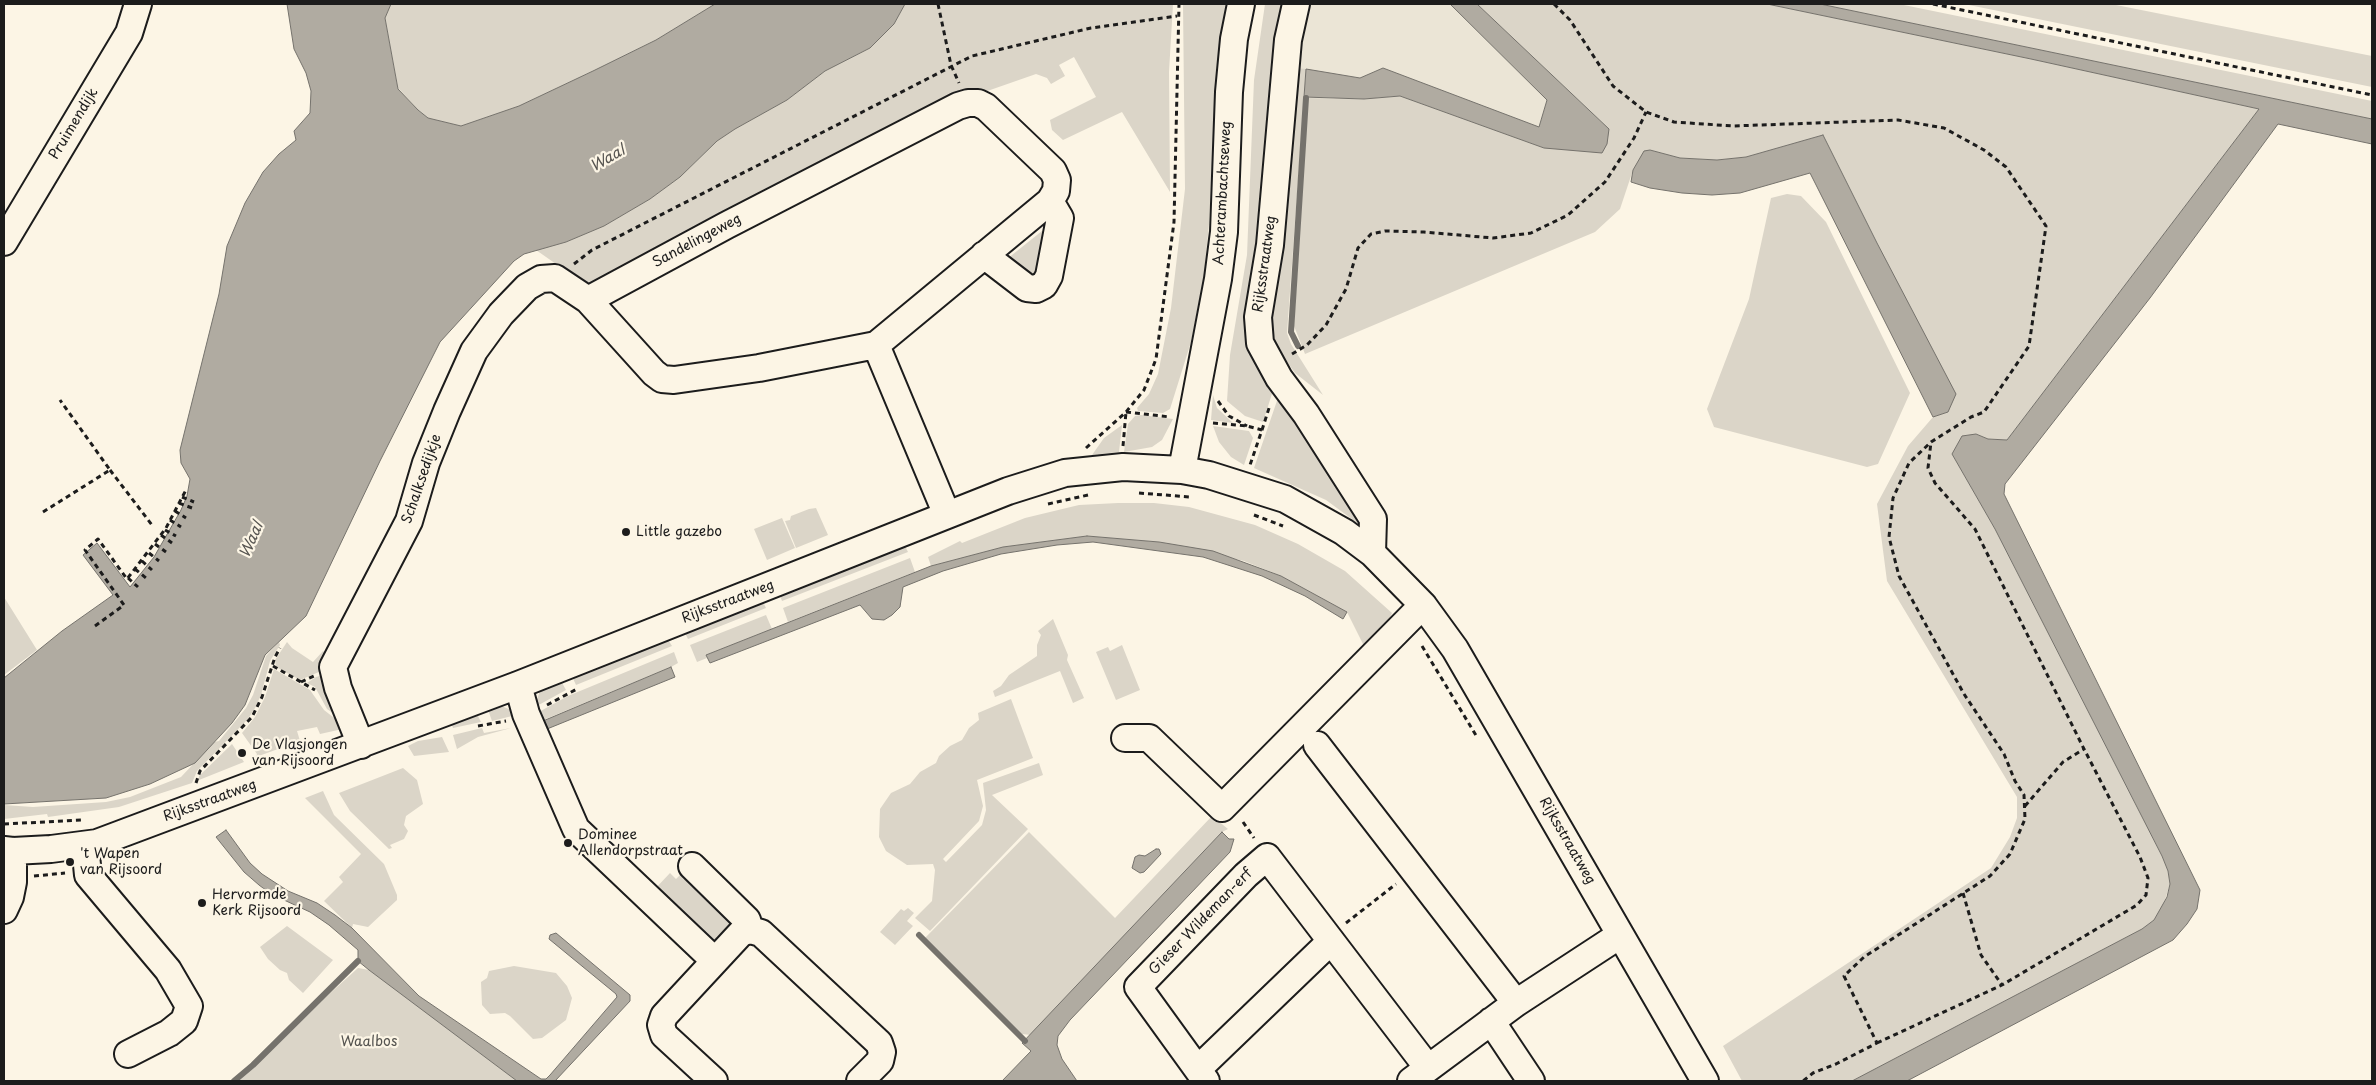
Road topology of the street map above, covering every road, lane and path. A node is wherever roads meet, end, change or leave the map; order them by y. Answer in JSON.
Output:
{"nodes":[{"id":1,"x":138,"y":4,"type":"edge"},
{"id":2,"x":938,"y":4,"type":"edge"},
{"id":3,"x":1179,"y":4,"type":"edge"},
{"id":4,"x":1241,"y":4,"type":"edge"},
{"id":5,"x":1296,"y":4,"type":"edge"},
{"id":6,"x":1554,"y":4,"type":"edge"},
{"id":7,"x":1932,"y":4,"type":"edge"},
{"id":8,"x":1177,"y":16,"type":"junction"},
{"id":9,"x":951,"y":65,"type":"junction"},
{"id":10,"x":2372,"y":95,"type":"edge"},
{"id":11,"x":968,"y":103,"type":"junction"},
{"id":12,"x":1646,"y":112,"type":"junction"},
{"id":13,"x":1050,"y":201,"type":"junction"},
{"id":14,"x":4,"y":242,"type":"edge"},
{"id":15,"x":984,"y":254,"type":"junction"},
{"id":16,"x":555,"y":278,"type":"junction"},
{"id":17,"x":588,"y":300,"type":"junction"},
{"id":18,"x":876,"y":345,"type":"junction"},
{"id":19,"x":1271,"y":364,"type":"junction"},
{"id":20,"x":60,"y":400,"type":"dead end"},
{"id":21,"x":1163,"y":416,"type":"dead end"},
{"id":22,"x":1930,"y":442,"type":"junction"},
{"id":23,"x":110,"y":470,"type":"junction"},
{"id":24,"x":1182,"y":470,"type":"junction"},
{"id":25,"x":186,"y":488,"type":"dead end"},
{"id":26,"x":1134,"y":492,"type":"dead end"},
{"id":27,"x":182,"y":497,"type":"junction"},
{"id":28,"x":1196,"y":497,"type":"dead end"},
{"id":29,"x":179,"y":502,"type":"junction"},
{"id":30,"x":194,"y":502,"type":"dead end"},
{"id":31,"x":192,"y":508,"type":"dead end"},
{"id":32,"x":175,"y":511,"type":"junction"},
{"id":33,"x":43,"y":512,"type":"dead end"},
{"id":34,"x":947,"y":515,"type":"junction"},
{"id":35,"x":1253,"y":515,"type":"dead end"},
{"id":36,"x":186,"y":518,"type":"dead end"},
{"id":37,"x":170,"y":520,"type":"junction"},
{"id":38,"x":152,"y":525,"type":"dead end"},
{"id":39,"x":181,"y":527,"type":"dead end"},
{"id":40,"x":1290,"y":529,"type":"dead end"},
{"id":41,"x":165,"y":530,"type":"junction"},
{"id":42,"x":161,"y":535,"type":"junction"},
{"id":43,"x":176,"y":536,"type":"dead end"},
{"id":44,"x":172,"y":543,"type":"dead end"},
{"id":45,"x":155,"y":544,"type":"junction"},
{"id":46,"x":166,"y":552,"type":"dead end"},
{"id":47,"x":149,"y":553,"type":"junction"},
{"id":48,"x":1372,"y":553,"type":"junction"},
{"id":49,"x":142,"y":560,"type":"junction"},
{"id":50,"x":159,"y":561,"type":"dead end"},
{"id":51,"x":135,"y":569,"type":"junction"},
{"id":52,"x":152,"y":570,"type":"dead end"},
{"id":53,"x":128,"y":578,"type":"junction"},
{"id":54,"x":146,"y":578,"type":"dead end"},
{"id":55,"x":138,"y":587,"type":"dead end"},
{"id":56,"x":1415,"y":613,"type":"junction"},
{"id":57,"x":95,"y":626,"type":"dead end"},
{"id":58,"x":280,"y":648,"type":"dead end"},
{"id":59,"x":273,"y":666,"type":"junction"},
{"id":60,"x":518,"y":685,"type":"junction"},
{"id":61,"x":318,"y":696,"type":"dead end"},
{"id":62,"x":1124,"y":738,"type":"dead end"},
{"id":63,"x":1482,"y":744,"type":"dead end"},
{"id":64,"x":361,"y":745,"type":"junction"},
{"id":65,"x":1317,"y":745,"type":"dead end"},
{"id":66,"x":2084,"y":749,"type":"junction"},
{"id":67,"x":196,"y":786,"type":"dead end"},
{"id":68,"x":2025,"y":806,"type":"junction"},
{"id":69,"x":12,"y":823,"type":"dead end"},
{"id":70,"x":4,"y":824,"type":"edge"},
{"id":71,"x":85,"y":845,"type":"junction"},
{"id":72,"x":9,"y":851,"type":"edge"},
{"id":73,"x":692,"y":866,"type":"dead end"},
{"id":74,"x":1414,"y":870,"type":"junction"},
{"id":75,"x":1963,"y":894,"type":"junction"},
{"id":76,"x":4,"y":910,"type":"edge"},
{"id":77,"x":750,"y":930,"type":"junction"},
{"id":78,"x":1620,"y":935,"type":"junction"},
{"id":79,"x":1329,"y":939,"type":"junction"},
{"id":80,"x":715,"y":961,"type":"junction"},
{"id":81,"x":2002,"y":984,"type":"junction"},
{"id":82,"x":1516,"y":1003,"type":"junction"},
{"id":83,"x":1491,"y":1022,"type":"junction"},
{"id":84,"x":1876,"y":1043,"type":"junction"},
{"id":85,"x":128,"y":1054,"type":"dead end"},
{"id":86,"x":1419,"y":1074,"type":"edge"},
{"id":87,"x":1202,"y":1075,"type":"edge"},
{"id":88,"x":714,"y":1081,"type":"edge"},
{"id":89,"x":860,"y":1081,"type":"edge"},
{"id":90,"x":1531,"y":1081,"type":"edge"},
{"id":91,"x":1705,"y":1081,"type":"edge"},
{"id":92,"x":1803,"y":1081,"type":"edge"}],
"edges":[{"from":1,"to":14,"type":"street","name":"Pruimendijk"},
{"from":2,"to":9,"type":"path"},
{"from":3,"to":8,"type":"path"},
{"from":4,"to":24,"type":"street","name":"Achterambachtseweg"},
{"from":5,"to":19,"type":"street","name":"Rijksstraatweg"},
{"from":6,"to":12,"type":"path"},
{"from":7,"to":10,"type":"path"},
{"from":8,"to":9,"type":"path"},
{"from":8,"to":21,"type":"path"},
{"from":9,"to":11,"type":"path"},
{"from":9,"to":16,"type":"path"},
{"from":11,"to":13,"type":"street"},
{"from":11,"to":17,"type":"street","name":"Sandelingeweg"},
{"from":12,"to":19,"type":"path"},
{"from":12,"to":22,"type":"path"},
{"from":13,"to":15,"type":"street"},
{"from":13,"to":15,"type":"street"},
{"from":15,"to":18,"type":"street"},
{"from":16,"to":17,"type":"street"},
{"from":16,"to":64,"type":"street","name":"Schalksedijkje"},
{"from":17,"to":18,"type":"street"},
{"from":18,"to":34,"type":"street"},
{"from":19,"to":48,"type":"street","name":"Rijksstraatweg"},
{"from":20,"to":23,"type":"path"},
{"from":22,"to":66,"type":"path"},
{"from":22,"to":68,"type":"path"},
{"from":23,"to":33,"type":"path"},
{"from":23,"to":38,"type":"path"},
{"from":24,"to":34,"type":"street","name":"Rijksstraatweg"},
{"from":24,"to":48,"type":"street","name":"Rijksstraatweg"},
{"from":25,"to":27,"type":"path"},
{"from":26,"to":28,"type":"path"},
{"from":27,"to":29,"type":"path"},
{"from":27,"to":30,"type":"path"},
{"from":29,"to":31,"type":"path"},
{"from":29,"to":32,"type":"path"},
{"from":32,"to":36,"type":"path"},
{"from":32,"to":37,"type":"path"},
{"from":34,"to":60,"type":"street","name":"Rijksstraatweg"},
{"from":35,"to":40,"type":"path"},
{"from":37,"to":39,"type":"path"},
{"from":37,"to":41,"type":"path"},
{"from":41,"to":42,"type":"path"},
{"from":41,"to":43,"type":"path"},
{"from":42,"to":44,"type":"path"},
{"from":42,"to":45,"type":"path"},
{"from":45,"to":46,"type":"path"},
{"from":45,"to":47,"type":"path"},
{"from":47,"to":49,"type":"path"},
{"from":47,"to":50,"type":"path"},
{"from":48,"to":56,"type":"street","name":"Rijksstraatweg"},
{"from":49,"to":51,"type":"path"},
{"from":49,"to":52,"type":"path"},
{"from":51,"to":53,"type":"path"},
{"from":51,"to":54,"type":"path"},
{"from":53,"to":55,"type":"path"},
{"from":53,"to":57,"type":"path"},
{"from":56,"to":62,"type":"street"},
{"from":56,"to":63,"type":"path"},
{"from":56,"to":78,"type":"street","name":"Rijksstraatweg"},
{"from":58,"to":59,"type":"path"},
{"from":59,"to":61,"type":"path"},
{"from":59,"to":67,"type":"path"},
{"from":60,"to":64,"type":"street","name":"Rijksstraatweg"},
{"from":60,"to":80,"type":"street"},
{"from":64,"to":71,"type":"street","name":"Rijksstraatweg"},
{"from":65,"to":74,"type":"street"},
{"from":66,"to":68,"type":"path"},
{"from":66,"to":81,"type":"path"},
{"from":68,"to":75,"type":"path"},
{"from":69,"to":70,"type":"path"},
{"from":71,"to":72,"type":"street","name":"Rijksstraatweg"},
{"from":71,"to":85,"type":"street"},
{"from":72,"to":76,"type":"street"},
{"from":73,"to":77,"type":"street"},
{"from":74,"to":79,"type":"path"},
{"from":74,"to":82,"type":"street"},
{"from":75,"to":81,"type":"path"},
{"from":75,"to":84,"type":"path"},
{"from":77,"to":80,"type":"street"},
{"from":77,"to":89,"type":"street"},
{"from":78,"to":82,"type":"street","name":"Gieser Wildeman-erf"},
{"from":78,"to":91,"type":"street","name":"Rijksstraatweg"},
{"from":79,"to":86,"type":"street","name":"Gieser Wildeman-erf"},
{"from":79,"to":87,"type":"street"},
{"from":79,"to":87,"type":"street","name":"Gieser Wildeman-erf"},
{"from":80,"to":88,"type":"street"},
{"from":81,"to":84,"type":"path"},
{"from":82,"to":83,"type":"street","name":"Gieser Wildeman-erf"},
{"from":83,"to":86,"type":"street","name":"Gieser Wildeman-erf"},
{"from":83,"to":90,"type":"street"},
{"from":84,"to":92,"type":"path"}]}
